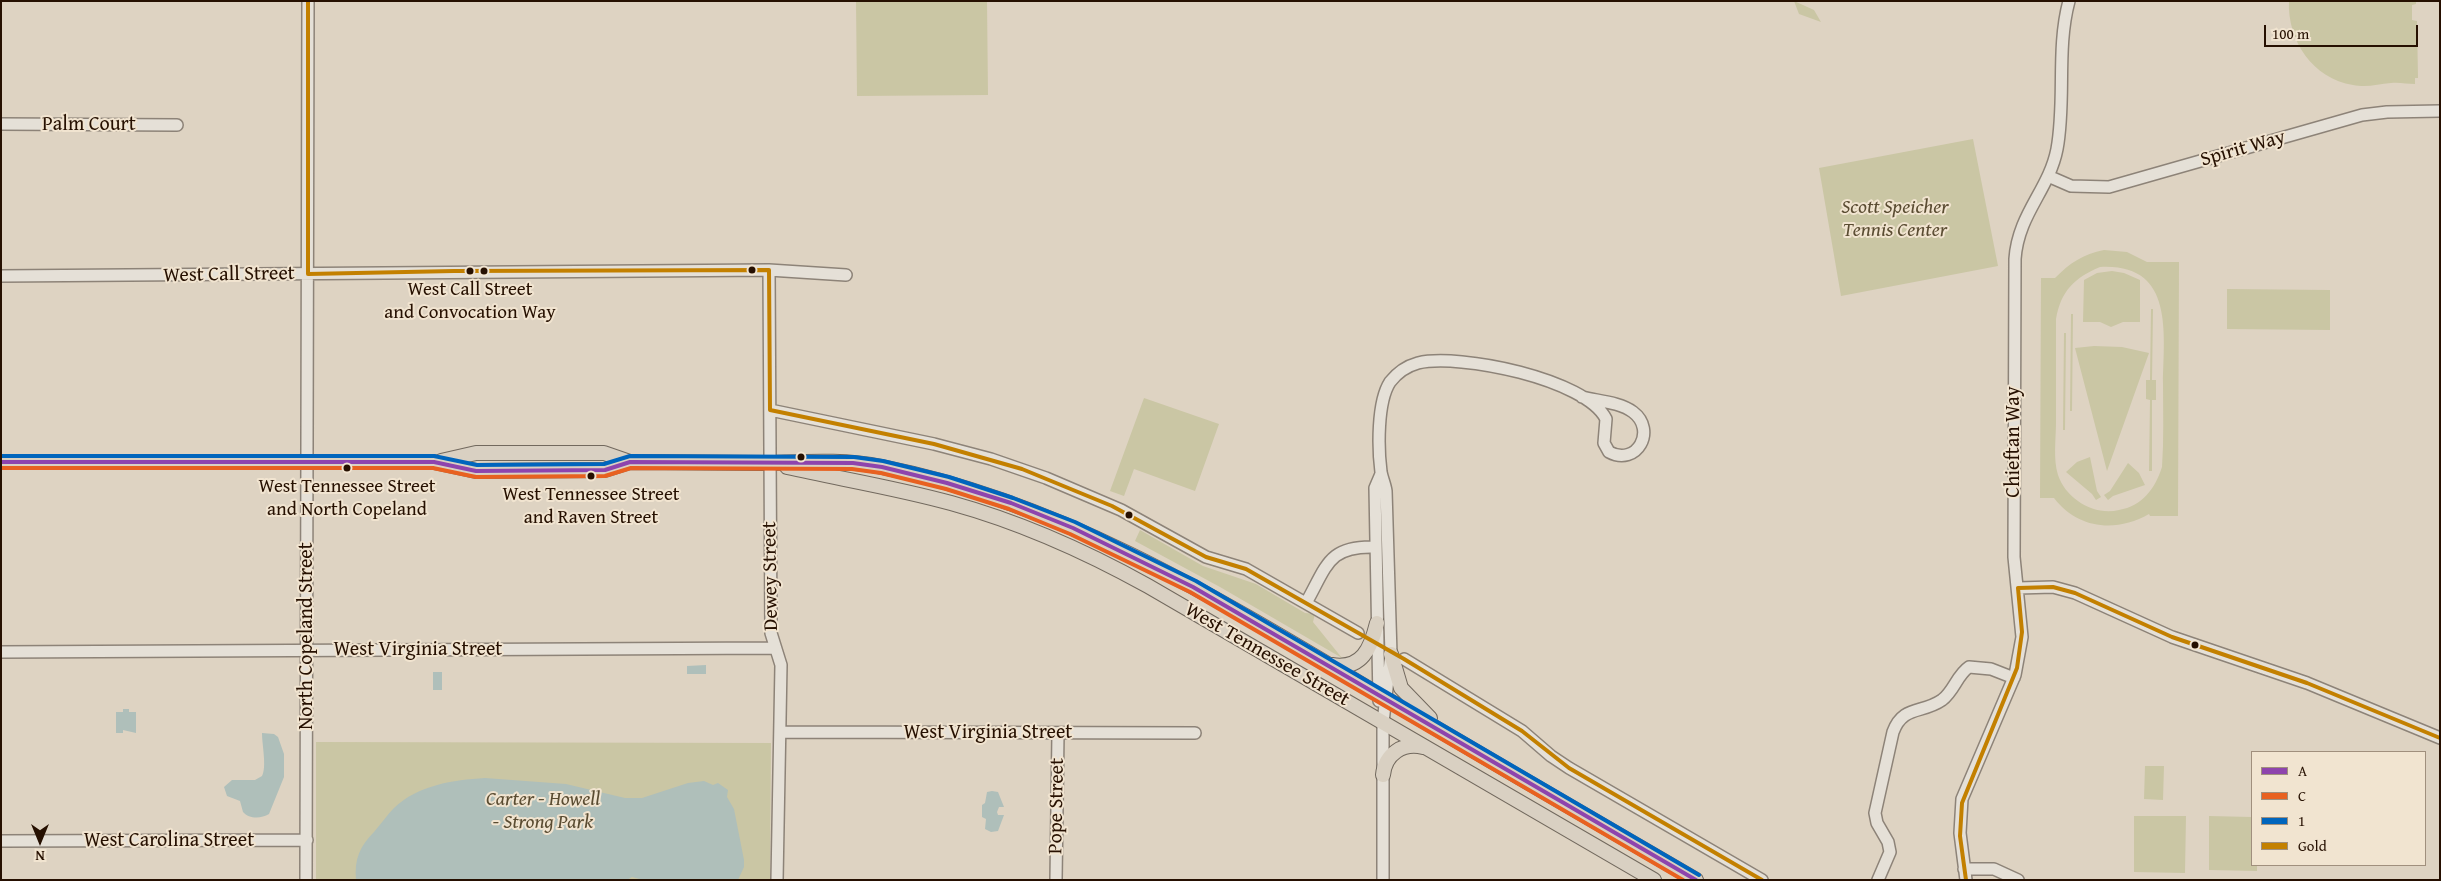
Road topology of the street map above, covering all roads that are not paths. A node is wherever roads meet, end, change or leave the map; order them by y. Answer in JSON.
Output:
{"nodes":[{"id":1,"x":308,"y":1,"type":"edge"},
{"id":2,"x":2069,"y":1,"type":"edge"},
{"id":3,"x":2440,"y":111,"type":"edge"},
{"id":4,"x":1,"y":124,"type":"edge"},
{"id":5,"x":177,"y":125,"type":"dead end"},
{"id":6,"x":2048,"y":176,"type":"junction"},
{"id":7,"x":769,"y":270,"type":"junction"},
{"id":8,"x":308,"y":274,"type":"junction"},
{"id":9,"x":846,"y":275,"type":"dead end"},
{"id":10,"x":1,"y":276,"type":"edge"},
{"id":11,"x":1582,"y":397,"type":"junction"},
{"id":12,"x":770,"y":410,"type":"junction"},
{"id":13,"x":1,"y":462,"type":"edge"},
{"id":14,"x":306,"y":462,"type":"junction"},
{"id":15,"x":769,"y":462,"type":"junction"},
{"id":16,"x":1381,"y":474,"type":"junction"},
{"id":17,"x":1376,"y":547,"type":"junction"},
{"id":18,"x":2018,"y":588,"type":"junction"},
{"id":19,"x":1306,"y":603,"type":"junction"},
{"id":20,"x":1377,"y":623,"type":"junction"},
{"id":21,"x":1358,"y":633,"type":"dead end"},
{"id":22,"x":775,"y":648,"type":"junction"},
{"id":23,"x":307,"y":651,"type":"junction"},
{"id":24,"x":1,"y":652,"type":"edge"},
{"id":25,"x":1398,"y":657,"type":"junction"},
{"id":26,"x":1327,"y":664,"type":"junction"},
{"id":27,"x":2014,"y":678,"type":"junction"},
{"id":28,"x":1382,"y":696,"type":"junction"},
{"id":29,"x":1383,"y":722,"type":"junction"},
{"id":30,"x":781,"y":732,"type":"junction"},
{"id":31,"x":1058,"y":733,"type":"junction"},
{"id":32,"x":1195,"y":733,"type":"dead end"},
{"id":33,"x":1446,"y":734,"type":"junction"},
{"id":34,"x":2440,"y":738,"type":"edge"},
{"id":35,"x":1429,"y":749,"type":"junction"},
{"id":36,"x":1383,"y":775,"type":"junction"},
{"id":37,"x":307,"y":840,"type":"junction"},
{"id":38,"x":1,"y":842,"type":"edge"},
{"id":39,"x":1965,"y":874,"type":"edge"},
{"id":40,"x":306,"y":880,"type":"edge"},
{"id":41,"x":777,"y":880,"type":"edge"},
{"id":42,"x":1056,"y":880,"type":"edge"},
{"id":43,"x":1383,"y":880,"type":"edge"},
{"id":44,"x":1654,"y":880,"type":"edge"},
{"id":45,"x":1696,"y":880,"type":"edge"},
{"id":46,"x":1762,"y":880,"type":"edge"},
{"id":47,"x":1878,"y":880,"type":"edge"},
{"id":48,"x":2018,"y":880,"type":"edge"}],
"edges":[{"from":1,"to":8,"type":"street","name":"North Copeland Street"},
{"from":2,"to":6,"type":"street","name":"Chieftan Way"},
{"from":3,"to":6,"type":"street","name":"Spirit Way"},
{"from":4,"to":5,"type":"street","name":"Palm Court"},
{"from":6,"to":18,"type":"street","name":"Chieftan Way"},
{"from":7,"to":8,"type":"street","name":"West Call Street"},
{"from":7,"to":9,"type":"street","name":"West Call Street"},
{"from":7,"to":12,"type":"street","name":"Dewey Street"},
{"from":8,"to":10,"type":"street","name":"West Call Street"},
{"from":8,"to":14,"type":"street","name":"North Copeland Street"},
{"from":11,"to":11,"type":"street"},
{"from":11,"to":16,"type":"street"},
{"from":12,"to":15,"type":"street","name":"Dewey Street"},
{"from":12,"to":19,"type":"street"},
{"from":13,"to":14,"type":"main road","name":"West Tennessee Street"},
{"from":14,"to":15,"type":"main road","name":"West Tennessee Street"},
{"from":14,"to":23,"type":"street","name":"North Copeland Street"},
{"from":15,"to":22,"type":"street","name":"Dewey Street"},
{"from":15,"to":26,"type":"main road","name":"West Tennessee Street"},
{"from":15,"to":29,"type":"main road","name":"West Tennessee Street"},
{"from":16,"to":17,"type":"street"},
{"from":16,"to":25,"type":"street"},
{"from":17,"to":19,"type":"street"},
{"from":17,"to":20,"type":"street"},
{"from":18,"to":27,"type":"street","name":"Chieftan Way"},
{"from":18,"to":34,"type":"street"},
{"from":19,"to":21,"type":"street"},
{"from":20,"to":26,"type":"main road"},
{"from":20,"to":28,"type":"street"},
{"from":22,"to":23,"type":"street","name":"West Virginia Street"},
{"from":22,"to":30,"type":"street","name":"Dewey Street"},
{"from":23,"to":24,"type":"street","name":"West Virginia Street"},
{"from":23,"to":37,"type":"street","name":"North Copeland Street"},
{"from":25,"to":28,"type":"street"},
{"from":25,"to":33,"type":"main road"},
{"from":25,"to":46,"type":"street"},
{"from":26,"to":28,"type":"main road","name":"West Tennessee Street"},
{"from":27,"to":39,"type":"street","name":"Chieftan Way"},
{"from":27,"to":47,"type":"street"},
{"from":28,"to":29,"type":"street"},
{"from":28,"to":33,"type":"main road","name":"West Tennessee Street"},
{"from":29,"to":35,"type":"main road","name":"West Tennessee Street"},
{"from":29,"to":36,"type":"street"},
{"from":30,"to":31,"type":"street","name":"West Virginia Street"},
{"from":30,"to":41,"type":"street","name":"Dewey Street"},
{"from":31,"to":32,"type":"street","name":"West Virginia Street"},
{"from":31,"to":42,"type":"street","name":"Pope Street"},
{"from":33,"to":45,"type":"main road","name":"West Tennessee Street"},
{"from":35,"to":36,"type":"main road"},
{"from":35,"to":44,"type":"main road","name":"West Tennessee Street"},
{"from":36,"to":43,"type":"street"},
{"from":37,"to":38,"type":"street","name":"West Carolina Street"},
{"from":37,"to":40,"type":"street","name":"North Copeland Street"},
{"from":39,"to":48,"type":"street"}]}
